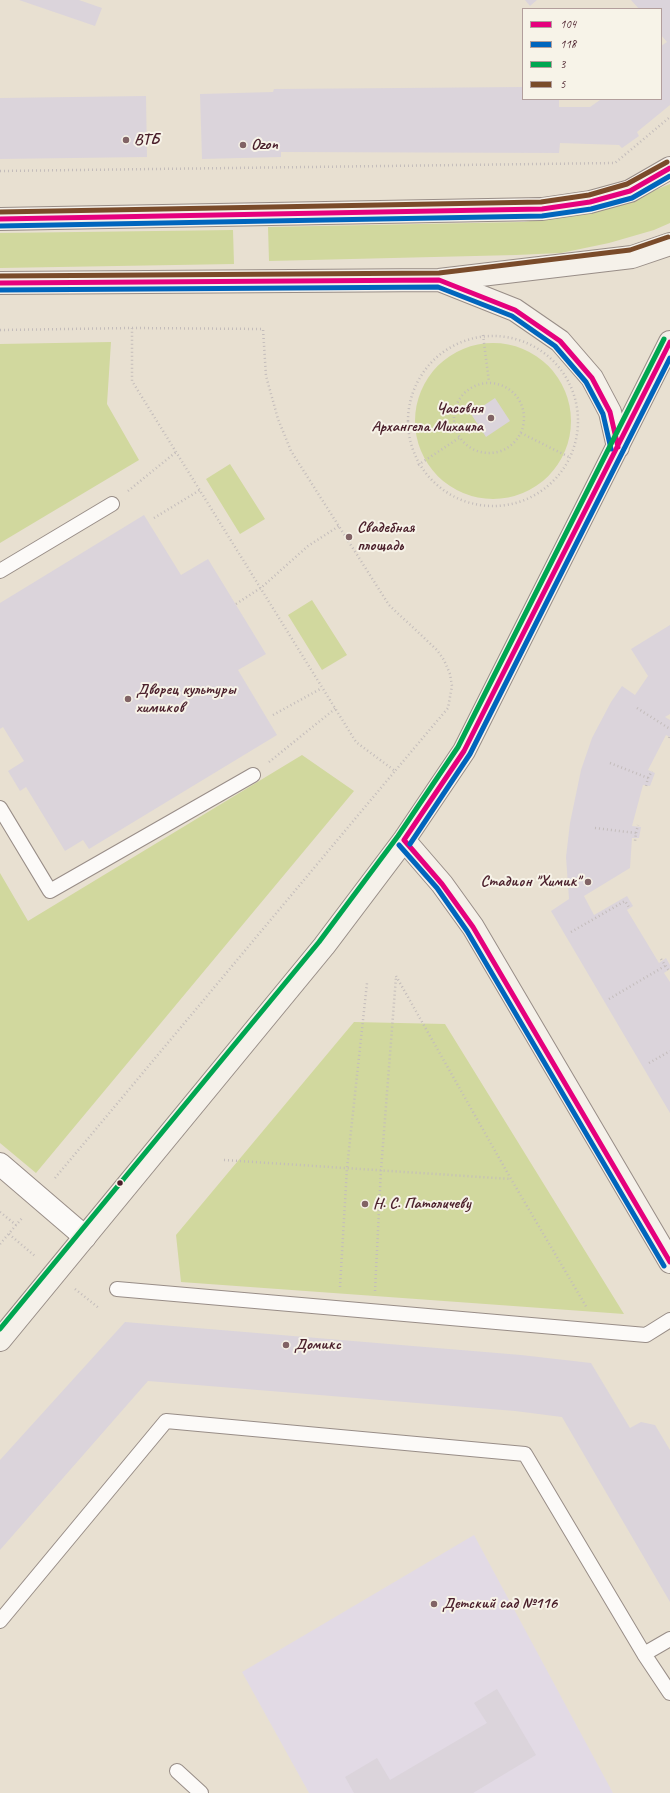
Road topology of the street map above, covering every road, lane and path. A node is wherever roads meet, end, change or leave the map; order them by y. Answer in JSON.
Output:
{"nodes":[{"id":1,"x":670,"y":117,"type":"edge"},
{"id":2,"x":670,"y":168,"type":"edge"},
{"id":3,"x":0,"y":171,"type":"edge"},
{"id":4,"x":0,"y":219,"type":"edge"},
{"id":5,"x":670,"y":244,"type":"edge"},
{"id":6,"x":440,"y":280,"type":"junction"},
{"id":7,"x":0,"y":283,"type":"edge"},
{"id":8,"x":132,"y":328,"type":"junction"},
{"id":9,"x":0,"y":330,"type":"edge"},
{"id":10,"x":483,"y":335,"type":"junction"},
{"id":11,"x":670,"y":342,"type":"edge"},
{"id":12,"x":489,"y":383,"type":"junction"},
{"id":13,"x":521,"y":433,"type":"junction"},
{"id":14,"x":459,"y":438,"type":"junction"},
{"id":15,"x":618,"y":447,"type":"junction"},
{"id":16,"x":176,"y":452,"type":"junction"},
{"id":17,"x":571,"y":458,"type":"junction"},
{"id":18,"x":418,"y":465,"type":"junction"},
{"id":19,"x":200,"y":490,"type":"junction"},
{"id":20,"x":112,"y":504,"type":"joint"},
{"id":21,"x":154,"y":518,"type":"dead end"},
{"id":22,"x":339,"y":526,"type":"junction"},
{"id":23,"x":0,"y":571,"type":"edge"},
{"id":24,"x":262,"y":587,"type":"junction"},
{"id":25,"x":236,"y":604,"type":"dead end"},
{"id":26,"x":322,"y":688,"type":"junction"},
{"id":27,"x":336,"y":708,"type":"junction"},
{"id":28,"x":638,"y":708,"type":"dead end"},
{"id":29,"x":274,"y":715,"type":"dead end"},
{"id":30,"x":670,"y":729,"type":"edge"},
{"id":31,"x":610,"y":762,"type":"dead end"},
{"id":32,"x":395,"y":771,"type":"junction"},
{"id":33,"x":652,"y":771,"type":"dead end"},
{"id":34,"x":253,"y":775,"type":"joint"},
{"id":35,"x":648,"y":778,"type":"junction"},
{"id":36,"x":646,"y":786,"type":"dead end"},
{"id":37,"x":0,"y":808,"type":"edge"},
{"id":38,"x":638,"y":825,"type":"dead end"},
{"id":39,"x":595,"y":828,"type":"dead end"},
{"id":40,"x":636,"y":833,"type":"junction"},
{"id":41,"x":404,"y":840,"type":"junction"},
{"id":42,"x":635,"y":841,"type":"dead end"},
{"id":43,"x":630,"y":909,"type":"dead end"},
{"id":44,"x":571,"y":932,"type":"dead end"},
{"id":45,"x":661,"y":959,"type":"dead end"},
{"id":46,"x":665,"y":966,"type":"junction"},
{"id":47,"x":669,"y":972,"type":"dead end"},
{"id":48,"x":367,"y":983,"type":"dead end"},
{"id":49,"x":609,"y":999,"type":"dead end"},
{"id":50,"x":670,"y":1051,"type":"edge"},
{"id":51,"x":649,"y":1063,"type":"dead end"},
{"id":52,"x":224,"y":1160,"type":"dead end"},
{"id":53,"x":0,"y":1164,"type":"edge"},
{"id":54,"x":347,"y":1168,"type":"junction"},
{"id":55,"x":381,"y":1170,"type":"junction"},
{"id":56,"x":511,"y":1179,"type":"junction"},
{"id":57,"x":39,"y":1197,"type":"junction"},
{"id":58,"x":0,"y":1212,"type":"edge"},
{"id":59,"x":16,"y":1225,"type":"junction"},
{"id":60,"x":85,"y":1237,"type":"junction"},
{"id":61,"x":0,"y":1244,"type":"edge"},
{"id":62,"x":670,"y":1262,"type":"edge"},
{"id":63,"x":117,"y":1289,"type":"dead end"},
{"id":64,"x":339,"y":1308,"type":"junction"},
{"id":65,"x":374,"y":1311,"type":"junction"},
{"id":66,"x":670,"y":1320,"type":"edge"},
{"id":67,"x":601,"y":1331,"type":"junction"},
{"id":68,"x":0,"y":1340,"type":"edge"},
{"id":69,"x":0,"y":1620,"type":"edge"},
{"id":70,"x":670,"y":1639,"type":"edge"},
{"id":71,"x":644,"y":1654,"type":"junction"},
{"id":72,"x":670,"y":1693,"type":"edge"},
{"id":73,"x":177,"y":1771,"type":"dead end"},
{"id":74,"x":201,"y":1793,"type":"edge"}],
"edges":[{"from":1,"to":3,"type":"path"},
{"from":2,"to":4,"type":"main road"},
{"from":5,"to":6,"type":"main road"},
{"from":6,"to":7,"type":"main road"},
{"from":6,"to":15,"type":"main road"},
{"from":8,"to":9,"type":"path"},
{"from":8,"to":16,"type":"path"},
{"from":8,"to":22,"type":"path"},
{"from":10,"to":12,"type":"path"},
{"from":10,"to":17,"type":"path"},
{"from":10,"to":18,"type":"path"},
{"from":11,"to":15,"type":"main road"},
{"from":12,"to":13,"type":"path"},
{"from":12,"to":14,"type":"path"},
{"from":13,"to":14,"type":"path"},
{"from":13,"to":17,"type":"path"},
{"from":14,"to":18,"type":"path"},
{"from":15,"to":41,"type":"main road"},
{"from":16,"to":19,"type":"path"},
{"from":16,"to":20,"type":"path"},
{"from":17,"to":18,"type":"path"},
{"from":19,"to":21,"type":"path"},
{"from":19,"to":24,"type":"path"},
{"from":20,"to":23,"type":"lane"},
{"from":22,"to":24,"type":"path"},
{"from":22,"to":32,"type":"path"},
{"from":24,"to":25,"type":"path"},
{"from":24,"to":26,"type":"path"},
{"from":26,"to":27,"type":"path"},
{"from":26,"to":29,"type":"path"},
{"from":27,"to":32,"type":"path"},
{"from":27,"to":34,"type":"path"},
{"from":28,"to":30,"type":"path"},
{"from":31,"to":35,"type":"path"},
{"from":32,"to":57,"type":"path"},
{"from":33,"to":35,"type":"path"},
{"from":34,"to":37,"type":"lane"},
{"from":35,"to":36,"type":"path"},
{"from":38,"to":40,"type":"path"},
{"from":39,"to":40,"type":"path"},
{"from":40,"to":42,"type":"path"},
{"from":41,"to":60,"type":"main road"},
{"from":41,"to":62,"type":"main road"},
{"from":43,"to":44,"type":"path"},
{"from":45,"to":46,"type":"path"},
{"from":46,"to":47,"type":"path"},
{"from":46,"to":49,"type":"path"},
{"from":48,"to":54,"type":"path"},
{"from":50,"to":51,"type":"path"},
{"from":52,"to":54,"type":"path"},
{"from":53,"to":57,"type":"street"},
{"from":54,"to":55,"type":"path"},
{"from":54,"to":64,"type":"path"},
{"from":55,"to":56,"type":"path"},
{"from":55,"to":56,"type":"path"},
{"from":55,"to":65,"type":"path"},
{"from":56,"to":67,"type":"path"},
{"from":57,"to":59,"type":"path"},
{"from":57,"to":60,"type":"street"},
{"from":58,"to":59,"type":"path"},
{"from":59,"to":61,"type":"path"},
{"from":60,"to":68,"type":"main road"},
{"from":63,"to":64,"type":"lane"},
{"from":64,"to":65,"type":"lane"},
{"from":65,"to":67,"type":"lane"},
{"from":66,"to":67,"type":"lane"},
{"from":69,"to":71,"type":"lane"},
{"from":70,"to":71,"type":"lane"},
{"from":71,"to":72,"type":"lane"},
{"from":73,"to":74,"type":"lane"}]}
